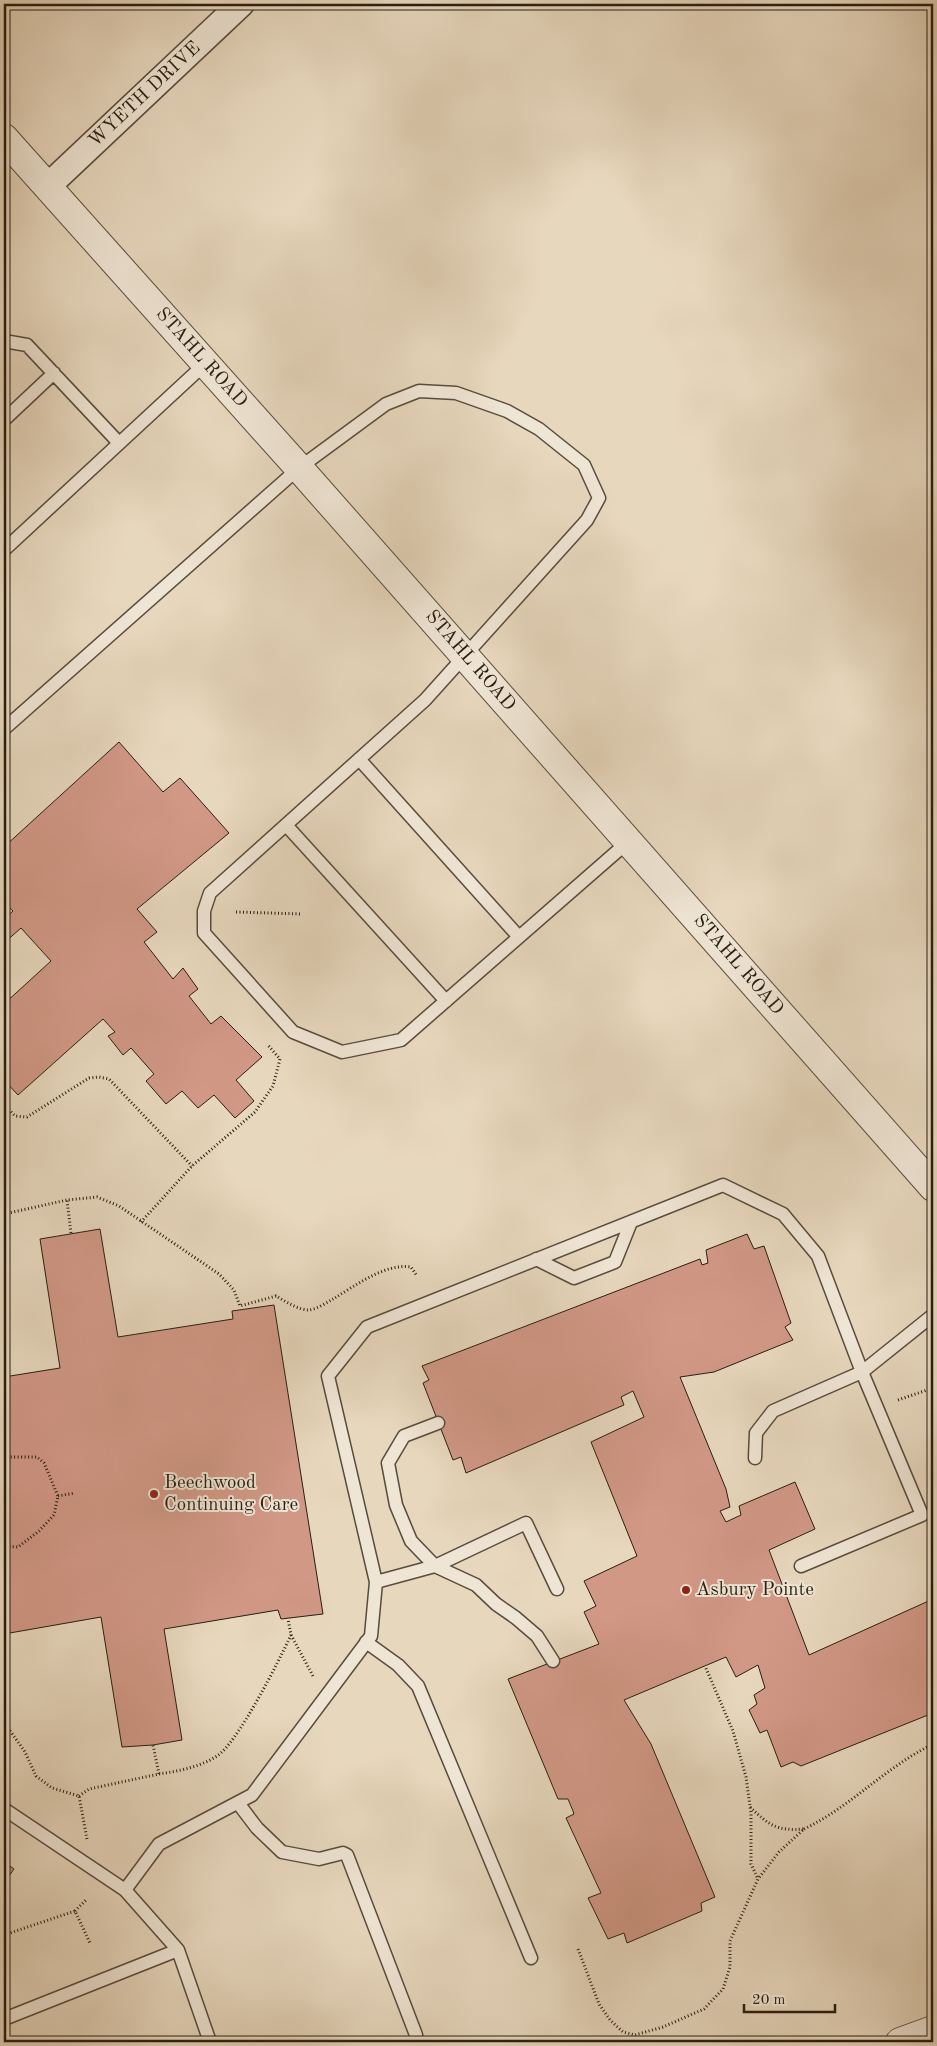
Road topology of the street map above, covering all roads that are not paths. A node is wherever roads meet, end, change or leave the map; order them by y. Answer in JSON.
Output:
{"nodes":[{"id":1,"x":241,"y":4,"type":"edge"},
{"id":2,"x":4,"y":138,"type":"edge"},
{"id":3,"x":48,"y":186,"type":"junction"},
{"id":4,"x":4,"y":341,"type":"edge"},
{"id":5,"x":206,"y":363,"type":"junction"},
{"id":6,"x":54,"y":374,"type":"junction"},
{"id":7,"x":4,"y":420,"type":"edge"},
{"id":8,"x":119,"y":443,"type":"junction"},
{"id":9,"x":299,"y":468,"type":"junction"},
{"id":10,"x":4,"y":550,"type":"edge"},
{"id":11,"x":465,"y":656,"type":"junction"},
{"id":12,"x":4,"y":729,"type":"edge"},
{"id":13,"x":359,"y":759,"type":"junction"},
{"id":14,"x":286,"y":825,"type":"junction"},
{"id":15,"x":628,"y":841,"type":"junction"},
{"id":16,"x":519,"y":937,"type":"junction"},
{"id":17,"x":446,"y":1001,"type":"junction"},
{"id":18,"x":933,"y":1187,"type":"edge"},
{"id":19,"x":630,"y":1222,"type":"junction"},
{"id":20,"x":536,"y":1259,"type":"junction"},
{"id":21,"x":933,"y":1315,"type":"edge"},
{"id":22,"x":862,"y":1372,"type":"junction"},
{"id":23,"x":438,"y":1423,"type":"dead end"},
{"id":24,"x":755,"y":1458,"type":"dead end"},
{"id":25,"x":435,"y":1566,"type":"junction"},
{"id":26,"x":801,"y":1566,"type":"dead end"},
{"id":27,"x":376,"y":1582,"type":"junction"},
{"id":28,"x":557,"y":1589,"type":"dead end"},
{"id":29,"x":366,"y":1642,"type":"junction"},
{"id":30,"x":552,"y":1661,"type":"dead end"},
{"id":31,"x":238,"y":1803,"type":"junction"},
{"id":32,"x":4,"y":1809,"type":"edge"},
{"id":33,"x":125,"y":1890,"type":"junction"},
{"id":34,"x":178,"y":1950,"type":"junction"},
{"id":35,"x":531,"y":1958,"type":"dead end"},
{"id":36,"x":4,"y":2019,"type":"edge"},
{"id":37,"x":933,"y":2030,"type":"edge"},
{"id":38,"x":416,"y":2035,"type":"dead end"},
{"id":39,"x":210,"y":2042,"type":"edge"},
{"id":40,"x":900,"y":2042,"type":"edge"}],
"edges":[{"from":1,"to":3,"type":"street","name":"WYETH DRIVE"},
{"from":2,"to":3,"type":"street","name":"STAHL ROAD"},
{"from":3,"to":5,"type":"street","name":"STAHL ROAD"},
{"from":4,"to":6,"type":"lane"},
{"from":5,"to":8,"type":"lane"},
{"from":5,"to":9,"type":"street","name":"STAHL ROAD"},
{"from":6,"to":7,"type":"lane"},
{"from":6,"to":8,"type":"lane"},
{"from":8,"to":10,"type":"lane"},
{"from":9,"to":11,"type":"street","name":"STAHL ROAD"},
{"from":9,"to":11,"type":"lane"},
{"from":9,"to":12,"type":"lane"},
{"from":11,"to":13,"type":"lane"},
{"from":11,"to":15,"type":"street","name":"STAHL ROAD"},
{"from":13,"to":14,"type":"lane"},
{"from":13,"to":16,"type":"lane"},
{"from":14,"to":17,"type":"lane"},
{"from":14,"to":17,"type":"lane"},
{"from":15,"to":16,"type":"lane"},
{"from":15,"to":18,"type":"street","name":"STAHL ROAD"},
{"from":16,"to":17,"type":"lane"},
{"from":19,"to":20,"type":"lane"},
{"from":19,"to":20,"type":"lane"},
{"from":19,"to":22,"type":"lane"},
{"from":20,"to":27,"type":"lane"},
{"from":21,"to":22,"type":"lane"},
{"from":22,"to":24,"type":"lane"},
{"from":22,"to":26,"type":"lane"},
{"from":23,"to":25,"type":"lane"},
{"from":25,"to":27,"type":"lane"},
{"from":25,"to":28,"type":"lane"},
{"from":25,"to":30,"type":"lane"},
{"from":27,"to":29,"type":"lane"},
{"from":29,"to":31,"type":"lane"},
{"from":29,"to":35,"type":"lane"},
{"from":31,"to":33,"type":"lane"},
{"from":31,"to":38,"type":"lane"},
{"from":32,"to":33,"type":"lane"},
{"from":33,"to":34,"type":"lane"},
{"from":34,"to":36,"type":"lane"},
{"from":34,"to":39,"type":"lane"},
{"from":37,"to":40,"type":"street"}]}
